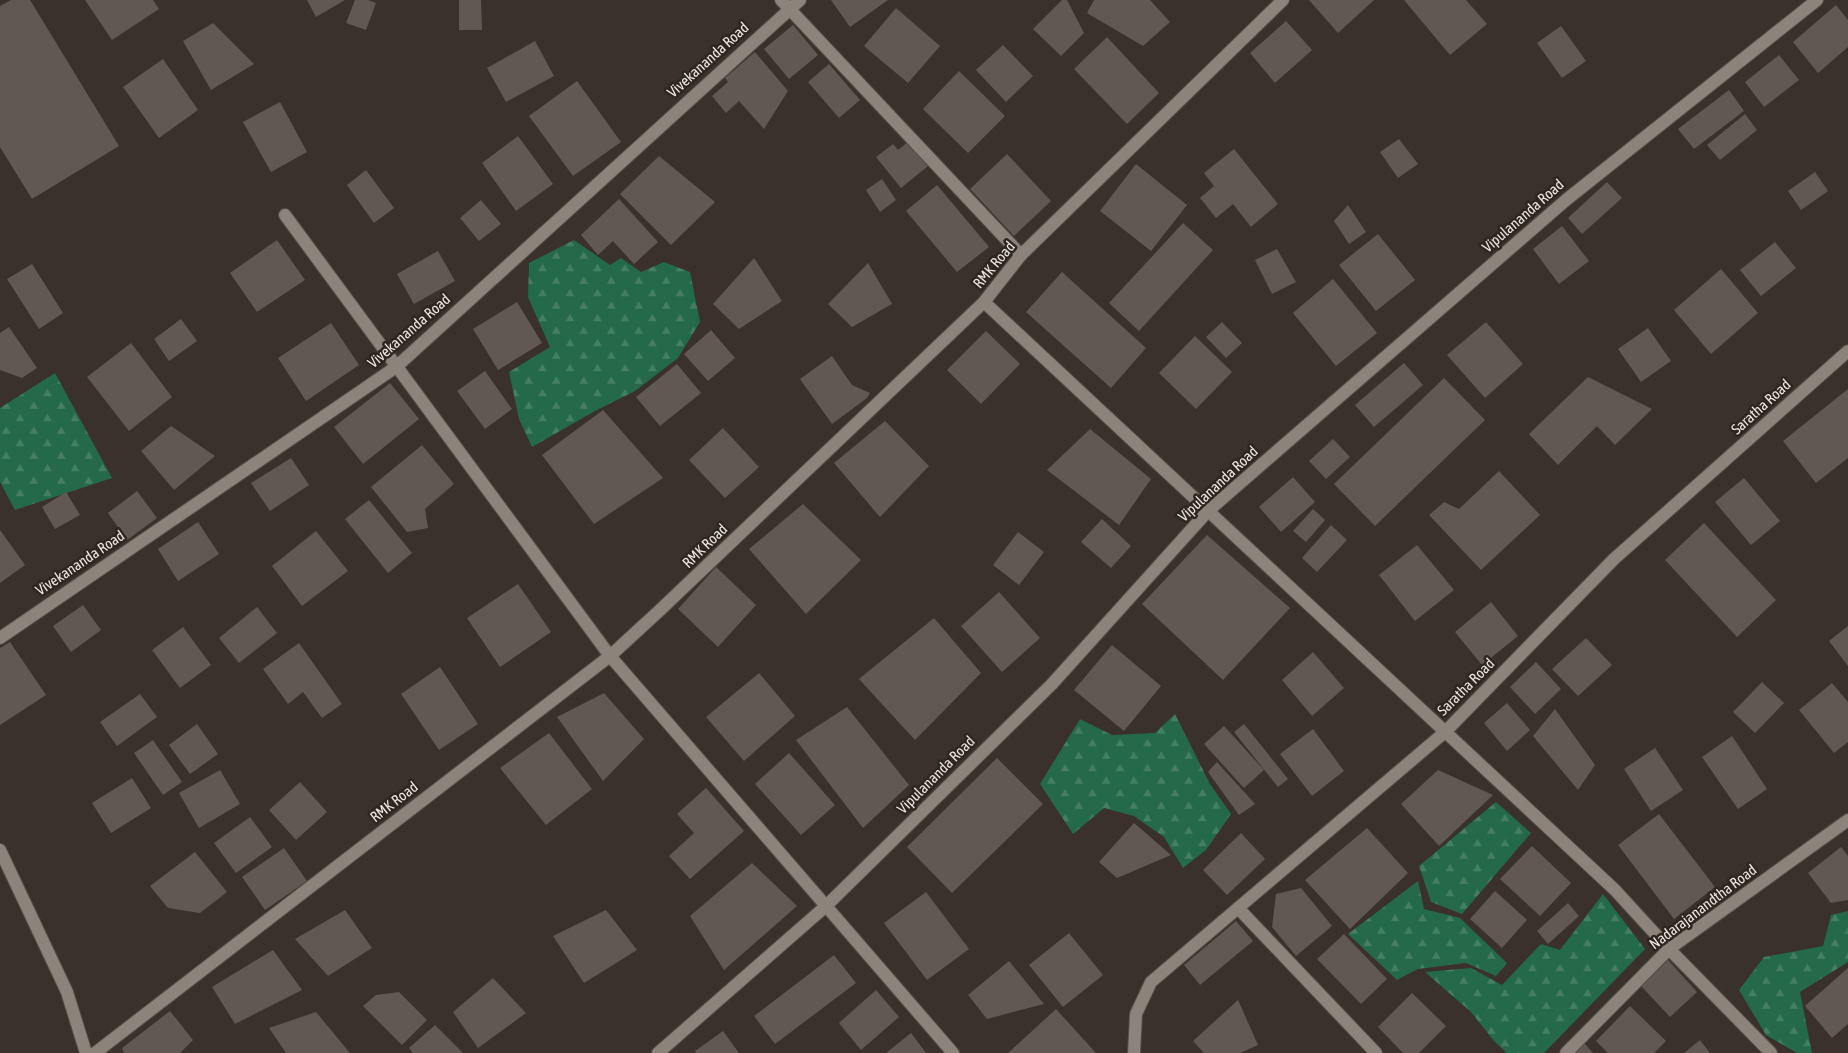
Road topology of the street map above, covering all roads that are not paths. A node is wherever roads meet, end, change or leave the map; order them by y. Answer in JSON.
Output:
{"nodes":[{"id":1,"x":800,"y":0,"type":"edge"},
{"id":2,"x":1283,"y":0,"type":"edge"},
{"id":3,"x":1817,"y":0,"type":"edge"},
{"id":4,"x":785,"y":4,"type":"edge"},
{"id":5,"x":285,"y":215,"type":"dead end"},
{"id":6,"x":1021,"y":255,"type":"junction"},
{"id":7,"x":984,"y":302,"type":"junction"},
{"id":8,"x":1848,"y":351,"type":"edge"},
{"id":9,"x":396,"y":367,"type":"junction"},
{"id":10,"x":1208,"y":511,"type":"junction"},
{"id":11,"x":0,"y":638,"type":"edge"},
{"id":12,"x":610,"y":656,"type":"junction"},
{"id":13,"x":1445,"y":732,"type":"junction"},
{"id":14,"x":1848,"y":820,"type":"edge"},
{"id":15,"x":0,"y":850,"type":"edge"},
{"id":16,"x":826,"y":906,"type":"junction"},
{"id":17,"x":1238,"y":908,"type":"junction"},
{"id":18,"x":1669,"y":949,"type":"junction"},
{"id":19,"x":86,"y":1053,"type":"edge"},
{"id":20,"x":94,"y":1053,"type":"edge"},
{"id":21,"x":658,"y":1053,"type":"edge"},
{"id":22,"x":953,"y":1053,"type":"edge"},
{"id":23,"x":1134,"y":1053,"type":"edge"},
{"id":24,"x":1376,"y":1053,"type":"edge"},
{"id":25,"x":1566,"y":1053,"type":"edge"},
{"id":26,"x":1771,"y":1053,"type":"edge"}],
"edges":[{"from":1,"to":4,"type":"street","name":"Vivekananda Road"},
{"from":2,"to":6,"type":"street","name":"RMK Road"},
{"from":3,"to":10,"type":"street","name":"Vipulananda Road"},
{"from":4,"to":6,"type":"street"},
{"from":4,"to":9,"type":"street","name":"Vivekananda Road"},
{"from":5,"to":9,"type":"street"},
{"from":6,"to":7,"type":"street","name":"RMK Road"},
{"from":7,"to":10,"type":"street"},
{"from":7,"to":12,"type":"street","name":"RMK Road"},
{"from":8,"to":13,"type":"street","name":"Saratha Road"},
{"from":9,"to":11,"type":"street","name":"Vivekananda Road"},
{"from":9,"to":12,"type":"street"},
{"from":10,"to":13,"type":"street"},
{"from":10,"to":16,"type":"street","name":"Vipulananda Road"},
{"from":12,"to":16,"type":"street"},
{"from":12,"to":20,"type":"street","name":"RMK Road"},
{"from":13,"to":17,"type":"street","name":"Saratha Road"},
{"from":13,"to":18,"type":"street"},
{"from":14,"to":18,"type":"street","name":"Nadarajanandtha Road"},
{"from":15,"to":19,"type":"street"},
{"from":16,"to":21,"type":"street","name":"Vipulananda Road"},
{"from":16,"to":22,"type":"street"},
{"from":17,"to":23,"type":"street","name":"Saratha Road"},
{"from":17,"to":24,"type":"street"},
{"from":18,"to":25,"type":"street","name":"Nadarajanandtha Road"},
{"from":18,"to":26,"type":"street"}]}
